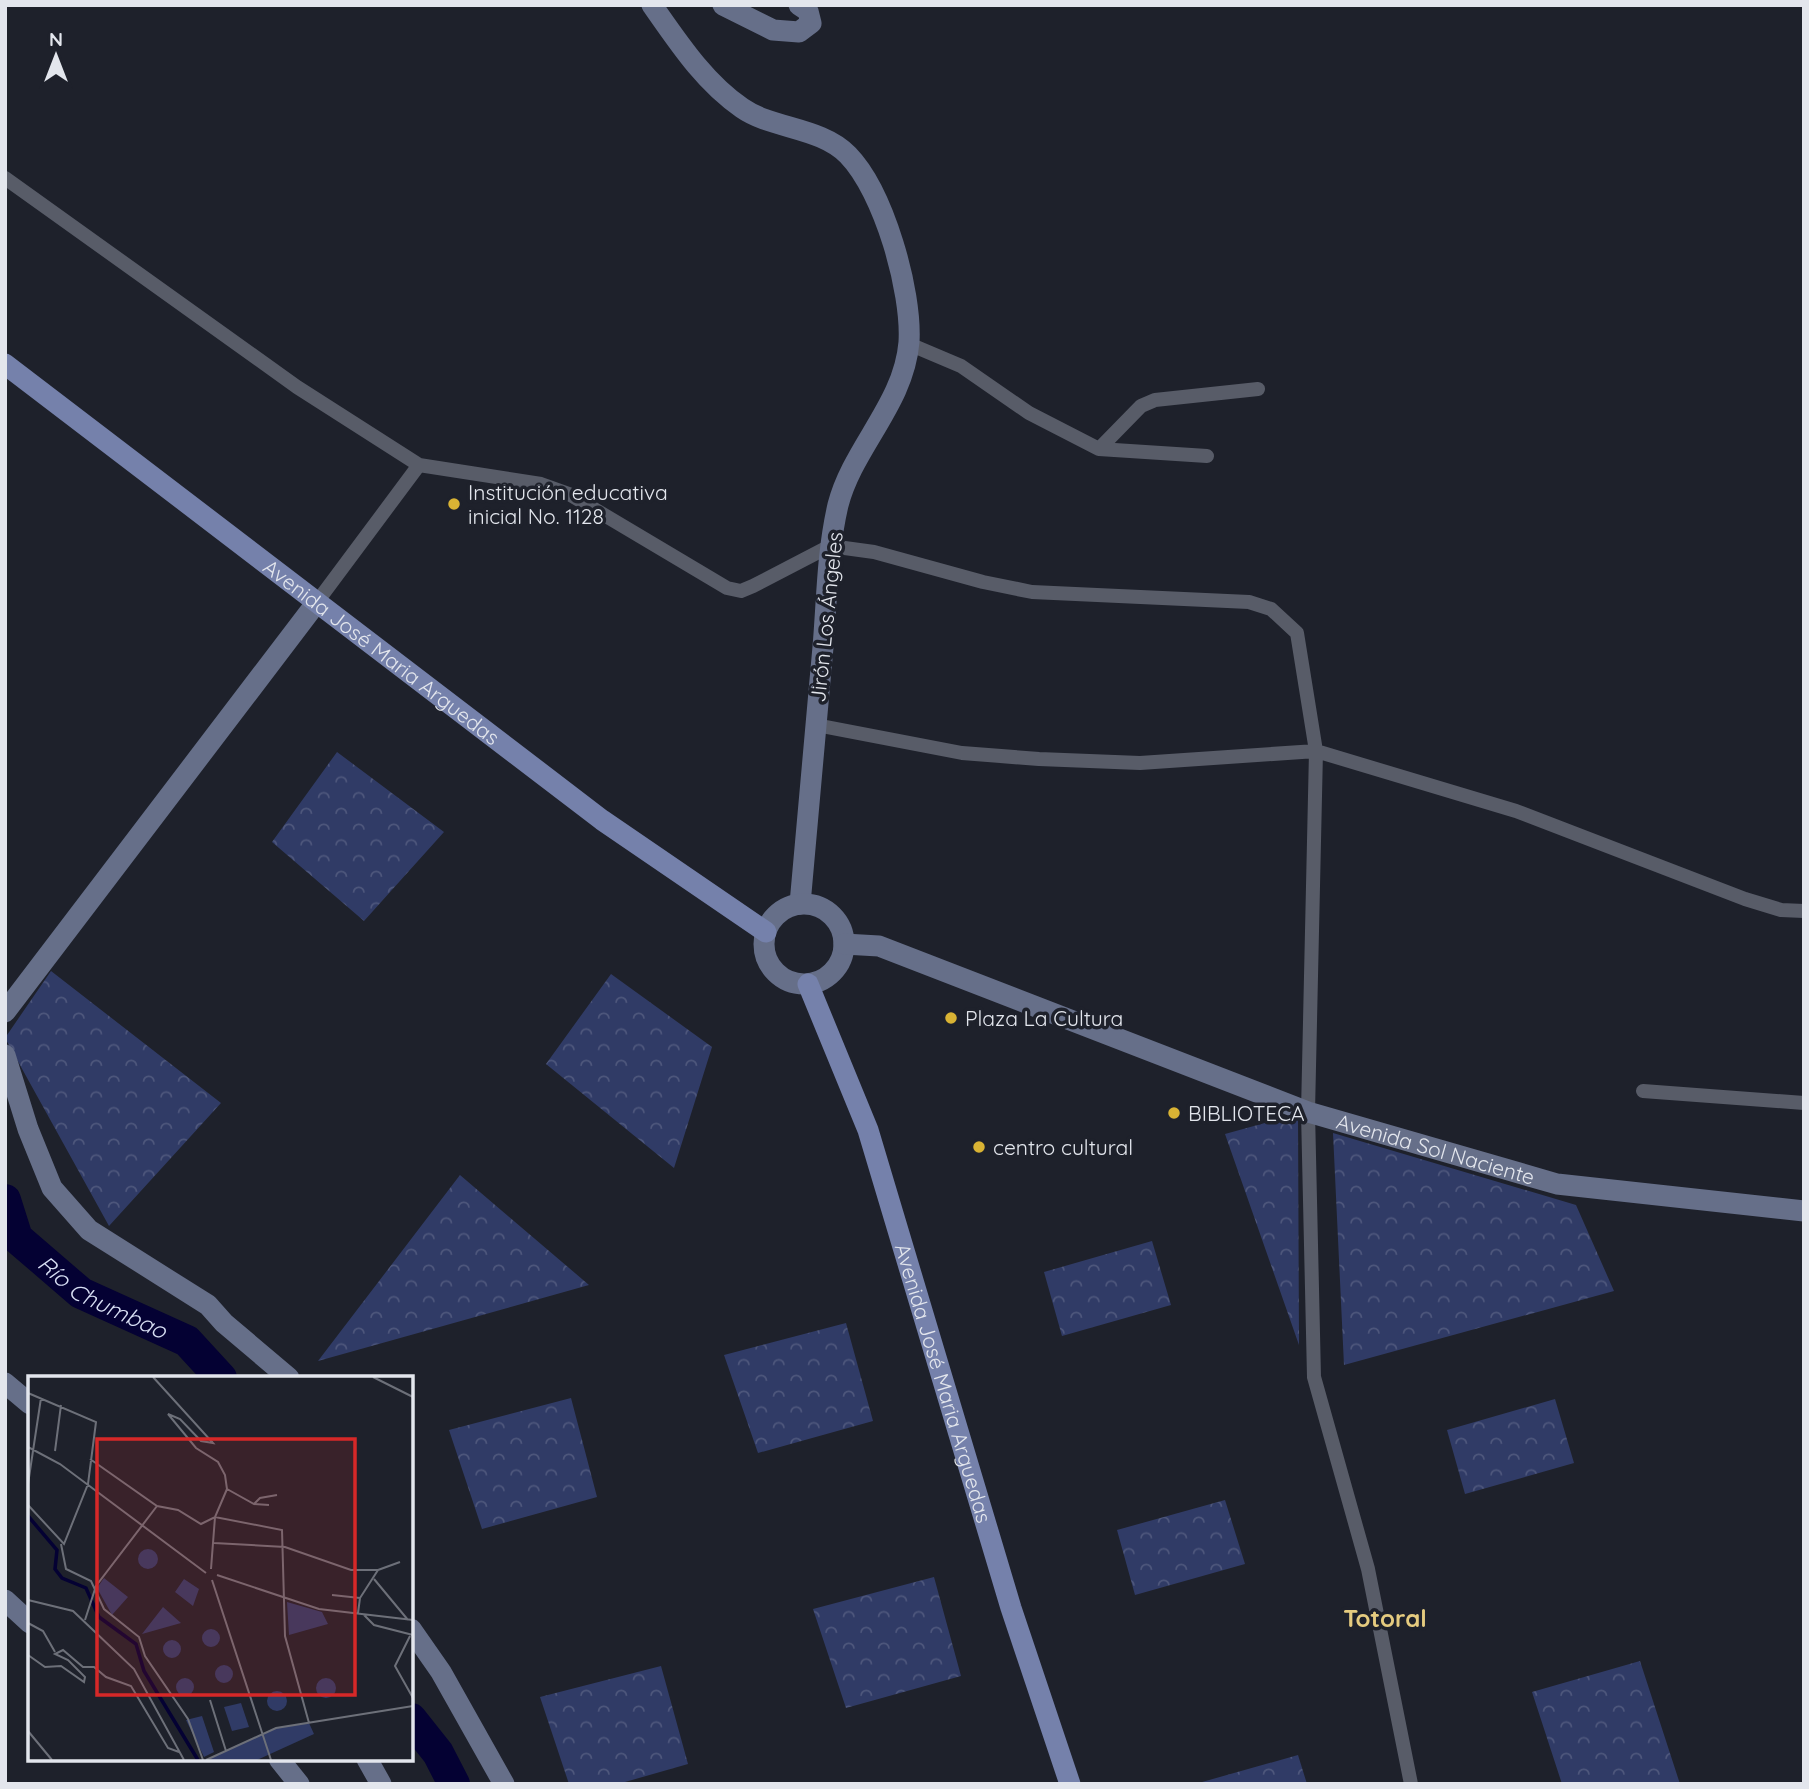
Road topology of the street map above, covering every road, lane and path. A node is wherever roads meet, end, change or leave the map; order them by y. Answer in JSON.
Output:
{"nodes":[{"id":1,"x":652,"y":5,"type":"edge"},
{"id":2,"x":723,"y":5,"type":"edge"},
{"id":3,"x":799,"y":5,"type":"edge"},
{"id":4,"x":5,"y":178,"type":"edge"},
{"id":5,"x":909,"y":344,"type":"junction"},
{"id":6,"x":5,"y":364,"type":"edge"},
{"id":7,"x":1258,"y":389,"type":"dead end"},
{"id":8,"x":1099,"y":449,"type":"junction"},
{"id":9,"x":1207,"y":456,"type":"dead end"},
{"id":10,"x":419,"y":465,"type":"junction"},
{"id":11,"x":830,"y":545,"type":"junction"},
{"id":12,"x":317,"y":601,"type":"junction"},
{"id":13,"x":816,"y":725,"type":"junction"},
{"id":14,"x":1316,"y":751,"type":"junction"},
{"id":15,"x":800,"y":904,"type":"junction"},
{"id":16,"x":1804,"y":911,"type":"edge"},
{"id":17,"x":766,"y":932,"type":"junction"},
{"id":18,"x":844,"y":944,"type":"junction"},
{"id":19,"x":808,"y":984,"type":"junction"},
{"id":20,"x":5,"y":1013,"type":"edge"},
{"id":21,"x":5,"y":1055,"type":"edge"},
{"id":22,"x":1643,"y":1091,"type":"dead end"},
{"id":23,"x":1804,"y":1103,"type":"edge"},
{"id":24,"x":1308,"y":1112,"type":"junction"},
{"id":25,"x":1804,"y":1211,"type":"edge"},
{"id":26,"x":287,"y":1376,"type":"edge"},
{"id":27,"x":5,"y":1383,"type":"edge"},
{"id":28,"x":28,"y":1402,"type":"edge"},
{"id":29,"x":5,"y":1600,"type":"edge"},
{"id":30,"x":28,"y":1621,"type":"edge"},
{"id":31,"x":413,"y":1632,"type":"edge"},
{"id":32,"x":281,"y":1761,"type":"edge"},
{"id":33,"x":368,"y":1761,"type":"edge"},
{"id":34,"x":299,"y":1784,"type":"edge"},
{"id":35,"x":381,"y":1784,"type":"edge"},
{"id":36,"x":504,"y":1784,"type":"edge"},
{"id":37,"x":1070,"y":1784,"type":"edge"},
{"id":38,"x":1410,"y":1784,"type":"edge"}],
"edges":[{"from":1,"to":5,"type":"street","name":"Jirón Los Ángeles"},
{"from":2,"to":3,"type":"street"},
{"from":4,"to":10,"type":"street"},
{"from":5,"to":8,"type":"street"},
{"from":5,"to":11,"type":"street","name":"Jirón Los Ángeles"},
{"from":6,"to":12,"type":"main road","name":"Avenida José Maria Arguedas"},
{"from":7,"to":8,"type":"street"},
{"from":8,"to":9,"type":"street"},
{"from":10,"to":11,"type":"street"},
{"from":10,"to":12,"type":"street"},
{"from":11,"to":13,"type":"street","name":"Jirón Los Ángeles"},
{"from":11,"to":14,"type":"street"},
{"from":12,"to":17,"type":"main road","name":"Avenida José Maria Arguedas"},
{"from":12,"to":20,"type":"street"},
{"from":13,"to":14,"type":"street"},
{"from":13,"to":15,"type":"street","name":"Jirón Los Ángeles"},
{"from":14,"to":16,"type":"street"},
{"from":14,"to":24,"type":"street"},
{"from":15,"to":17,"type":"street"},
{"from":15,"to":18,"type":"street"},
{"from":17,"to":19,"type":"street"},
{"from":18,"to":19,"type":"street"},
{"from":18,"to":24,"type":"street","name":"Avenida Sol Naciente"},
{"from":19,"to":37,"type":"main road","name":"Avenida José Maria Arguedas"},
{"from":21,"to":26,"type":"street"},
{"from":22,"to":23,"type":"street"},
{"from":24,"to":25,"type":"street","name":"Avenida Sol Naciente"},
{"from":24,"to":38,"type":"street"},
{"from":27,"to":28,"type":"street"},
{"from":29,"to":30,"type":"street"},
{"from":31,"to":36,"type":"street"},
{"from":32,"to":34,"type":"street"},
{"from":33,"to":35,"type":"street"}]}
